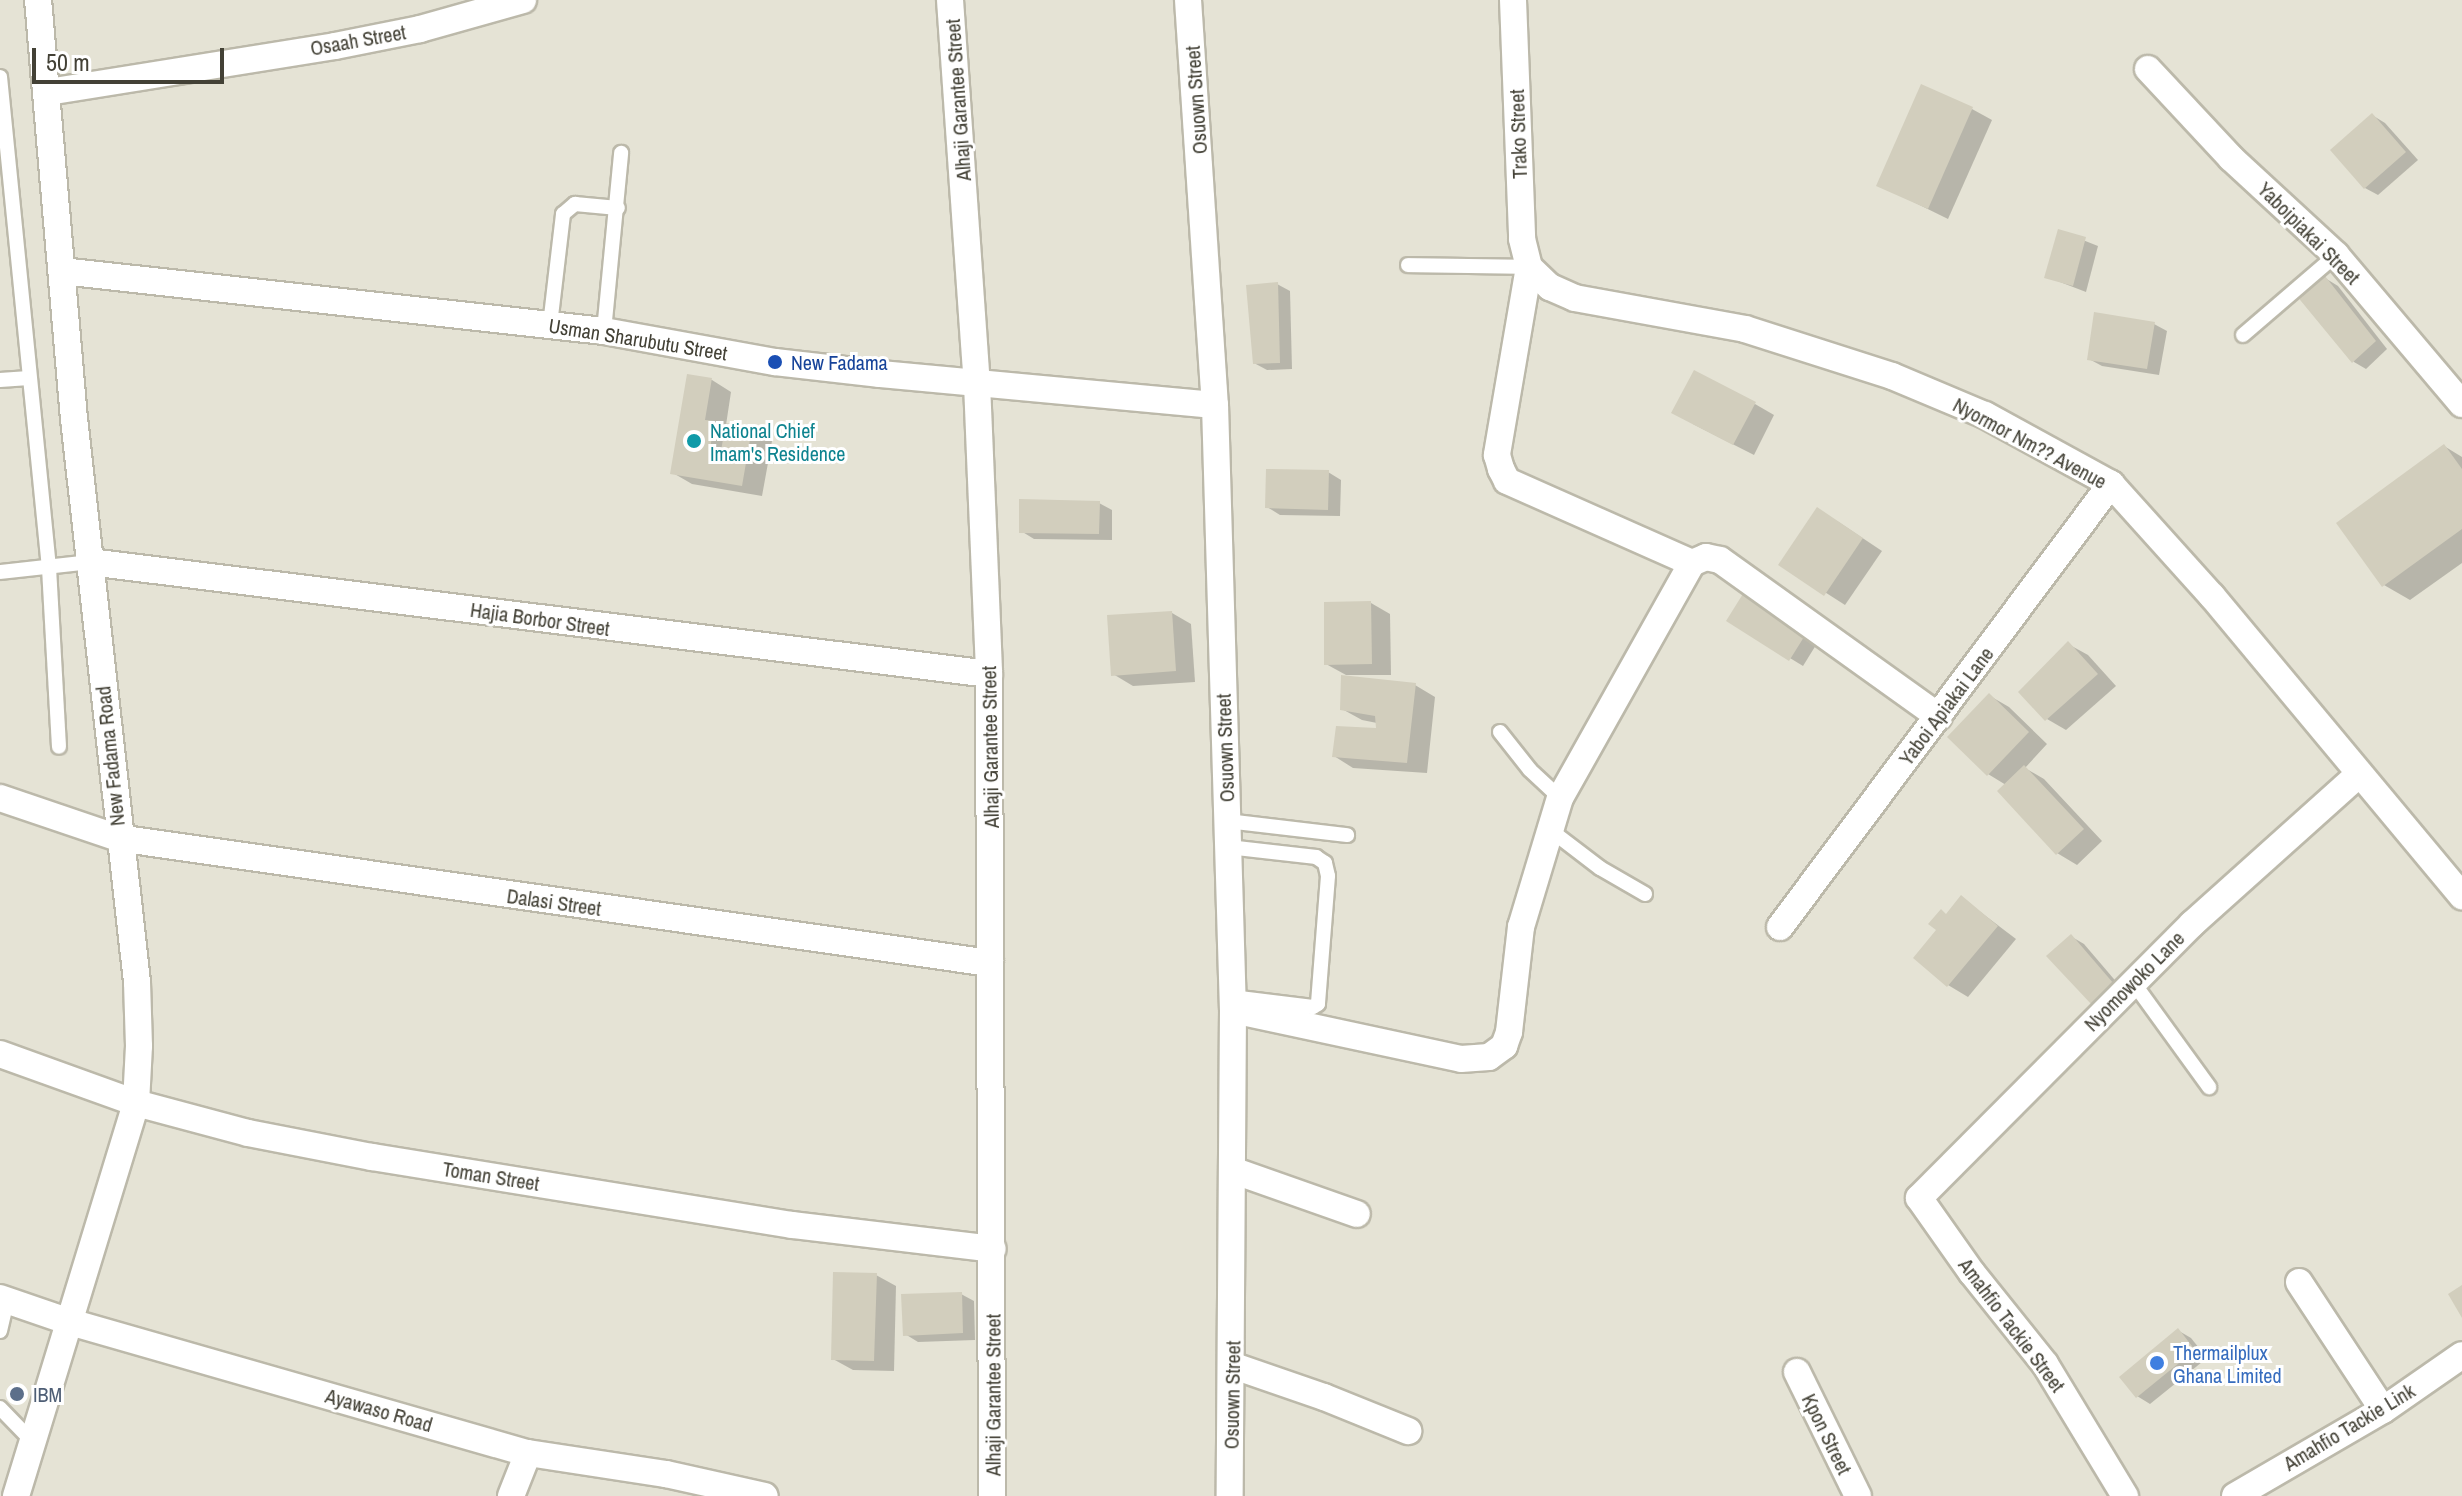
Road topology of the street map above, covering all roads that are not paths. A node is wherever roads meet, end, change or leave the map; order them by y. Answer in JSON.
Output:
{"nodes":[{"id":1,"x":38,"y":0,"type":"edge"},
{"id":2,"x":950,"y":0,"type":"edge"},
{"id":3,"x":1188,"y":0,"type":"edge"},
{"id":4,"x":1513,"y":0,"type":"edge"},
{"id":5,"x":508,"y":2,"type":"edge"},
{"id":6,"x":2148,"y":69,"type":"dead end"},
{"id":7,"x":0,"y":77,"type":"edge"},
{"id":8,"x":48,"y":92,"type":"junction"},
{"id":9,"x":621,"y":153,"type":"dead end"},
{"id":10,"x":618,"y":208,"type":"junction"},
{"id":11,"x":2336,"y":255,"type":"junction"},
{"id":12,"x":1408,"y":265,"type":"dead end"},
{"id":13,"x":1529,"y":267,"type":"junction"},
{"id":14,"x":62,"y":271,"type":"junction"},
{"id":15,"x":550,"y":325,"type":"junction"},
{"id":16,"x":604,"y":331,"type":"junction"},
{"id":17,"x":2243,"y":335,"type":"dead end"},
{"id":18,"x":29,"y":378,"type":"junction"},
{"id":19,"x":0,"y":380,"type":"edge"},
{"id":20,"x":977,"y":384,"type":"junction"},
{"id":21,"x":2462,"y":404,"type":"edge"},
{"id":22,"x":1215,"y":405,"type":"junction"},
{"id":23,"x":2111,"y":484,"type":"junction"},
{"id":24,"x":90,"y":562,"type":"junction"},
{"id":25,"x":1692,"y":563,"type":"junction"},
{"id":26,"x":49,"y":568,"type":"junction"},
{"id":27,"x":0,"y":572,"type":"edge"},
{"id":28,"x":989,"y":674,"type":"junction"},
{"id":29,"x":1939,"y":717,"type":"junction"},
{"id":30,"x":1500,"y":732,"type":"dead end"},
{"id":31,"x":59,"y":747,"type":"dead end"},
{"id":32,"x":2359,"y":774,"type":"junction"},
{"id":33,"x":0,"y":798,"type":"edge"},
{"id":34,"x":1560,"y":798,"type":"junction"},
{"id":35,"x":1549,"y":829,"type":"junction"},
{"id":36,"x":1228,"y":834,"type":"junction"},
{"id":37,"x":1347,"y":835,"type":"dead end"},
{"id":38,"x":118,"y":838,"type":"junction"},
{"id":39,"x":1645,"y":894,"type":"dead end"},
{"id":40,"x":2462,"y":896,"type":"edge"},
{"id":41,"x":1780,"y":927,"type":"dead end"},
{"id":42,"x":990,"y":963,"type":"junction"},
{"id":43,"x":2133,"y":982,"type":"junction"},
{"id":44,"x":1233,"y":1004,"type":"junction"},
{"id":45,"x":0,"y":1054,"type":"edge"},
{"id":46,"x":2209,"y":1087,"type":"dead end"},
{"id":47,"x":136,"y":1103,"type":"junction"},
{"id":48,"x":1235,"y":1171,"type":"junction"},
{"id":49,"x":1919,"y":1198,"type":"joint"},
{"id":50,"x":1357,"y":1214,"type":"dead end"},
{"id":51,"x":993,"y":1249,"type":"junction"},
{"id":52,"x":2299,"y":1282,"type":"dead end"},
{"id":53,"x":3,"y":1299,"type":"edge"},
{"id":54,"x":70,"y":1322,"type":"junction"},
{"id":55,"x":0,"y":1331,"type":"edge"},
{"id":56,"x":2462,"y":1355,"type":"edge"},
{"id":57,"x":1234,"y":1366,"type":"junction"},
{"id":58,"x":1797,"y":1372,"type":"dead end"},
{"id":59,"x":0,"y":1408,"type":"edge"},
{"id":60,"x":2383,"y":1410,"type":"junction"},
{"id":61,"x":1408,"y":1431,"type":"dead end"},
{"id":62,"x":33,"y":1442,"type":"junction"},
{"id":63,"x":528,"y":1453,"type":"junction"},
{"id":64,"x":16,"y":1496,"type":"edge"},
{"id":65,"x":511,"y":1496,"type":"edge"},
{"id":66,"x":765,"y":1496,"type":"edge"},
{"id":67,"x":992,"y":1496,"type":"edge"},
{"id":68,"x":1230,"y":1496,"type":"edge"},
{"id":69,"x":1858,"y":1496,"type":"edge"},
{"id":70,"x":2125,"y":1496,"type":"edge"},
{"id":71,"x":2235,"y":1496,"type":"edge"}],
"edges":[{"from":1,"to":8,"type":"street","name":"New Fadama Road"},
{"from":2,"to":20,"type":"street","name":"Alhaji Garantee Street"},
{"from":3,"to":22,"type":"street","name":"Osuown Street"},
{"from":4,"to":13,"type":"street","name":"Trako Street"},
{"from":5,"to":8,"type":"street","name":"Osaah Street"},
{"from":6,"to":11,"type":"street","name":"Yaboipiakai Street"},
{"from":7,"to":18,"type":"lane"},
{"from":8,"to":14,"type":"street","name":"New Fadama Road"},
{"from":9,"to":10,"type":"lane"},
{"from":10,"to":15,"type":"lane"},
{"from":10,"to":16,"type":"lane"},
{"from":11,"to":17,"type":"lane"},
{"from":11,"to":21,"type":"street","name":"Yaboipiakai Street"},
{"from":12,"to":13,"type":"lane"},
{"from":13,"to":23,"type":"street","name":"Nyormor Nm?? Avenue"},
{"from":13,"to":25,"type":"street"},
{"from":14,"to":15,"type":"street","name":"Usman Sharubutu Street"},
{"from":14,"to":24,"type":"street","name":"New Fadama Road"},
{"from":15,"to":16,"type":"street","name":"Usman Sharubutu Street"},
{"from":16,"to":20,"type":"street","name":"Usman Sharubutu Street"},
{"from":18,"to":19,"type":"lane"},
{"from":18,"to":26,"type":"lane"},
{"from":20,"to":22,"type":"street","name":"Usman Sharubutu Street"},
{"from":20,"to":28,"type":"street","name":"Alhaji Garantee Street"},
{"from":22,"to":36,"type":"street","name":"Osuown Street"},
{"from":23,"to":29,"type":"street","name":"Yaboi Apiakai Lane"},
{"from":23,"to":32,"type":"street","name":"Nyormor Nm?? Avenue"},
{"from":24,"to":26,"type":"lane"},
{"from":24,"to":28,"type":"street","name":"Hajia Borbor Street"},
{"from":24,"to":38,"type":"street","name":"New Fadama Road"},
{"from":25,"to":29,"type":"street"},
{"from":25,"to":34,"type":"street"},
{"from":26,"to":27,"type":"lane"},
{"from":26,"to":31,"type":"lane"},
{"from":28,"to":42,"type":"street","name":"Alhaji Garantee Street"},
{"from":29,"to":41,"type":"street","name":"Yaboi Apiakai Lane"},
{"from":30,"to":34,"type":"lane"},
{"from":32,"to":40,"type":"street","name":"Nyormor Nm?? Avenue"},
{"from":32,"to":43,"type":"street","name":"Nyomowoko Lane"},
{"from":33,"to":38,"type":"street","name":"Dalasi Street"},
{"from":34,"to":35,"type":"street"},
{"from":35,"to":39,"type":"lane"},
{"from":35,"to":44,"type":"street"},
{"from":36,"to":37,"type":"lane"},
{"from":36,"to":44,"type":"street","name":"Osuown Street"},
{"from":36,"to":44,"type":"lane"},
{"from":38,"to":42,"type":"street","name":"Dalasi Street"},
{"from":38,"to":47,"type":"street","name":"New Fadama Road"},
{"from":42,"to":51,"type":"street","name":"Alhaji Garantee Street"},
{"from":43,"to":46,"type":"lane"},
{"from":43,"to":49,"type":"street","name":"Nyomowoko Lane"},
{"from":44,"to":48,"type":"street","name":"Osuown Street"},
{"from":45,"to":47,"type":"street","name":"Toman Street"},
{"from":47,"to":51,"type":"street","name":"Toman Street"},
{"from":47,"to":54,"type":"street","name":"New Fadama Road"},
{"from":48,"to":50,"type":"street"},
{"from":48,"to":57,"type":"street","name":"Osuown Street"},
{"from":49,"to":70,"type":"street","name":"Amahfio Tackie Street"},
{"from":51,"to":67,"type":"street","name":"Alhaji Garantee Street"},
{"from":52,"to":60,"type":"street"},
{"from":53,"to":54,"type":"street","name":"Ayawaso Road"},
{"from":53,"to":55,"type":"lane"},
{"from":54,"to":62,"type":"street","name":"New Fadama Road"},
{"from":54,"to":63,"type":"street","name":"Ayawaso Road"},
{"from":56,"to":60,"type":"street","name":"Amahfio Tackie Link"},
{"from":57,"to":61,"type":"street"},
{"from":57,"to":68,"type":"street","name":"Osuown Street"},
{"from":58,"to":69,"type":"street","name":"Kpon Street"},
{"from":59,"to":62,"type":"lane"},
{"from":60,"to":71,"type":"street","name":"Amahfio Tackie Link"},
{"from":62,"to":64,"type":"street","name":"New Fadama Road"},
{"from":63,"to":65,"type":"street"},
{"from":63,"to":66,"type":"street","name":"Ayawaso Road"}]}
